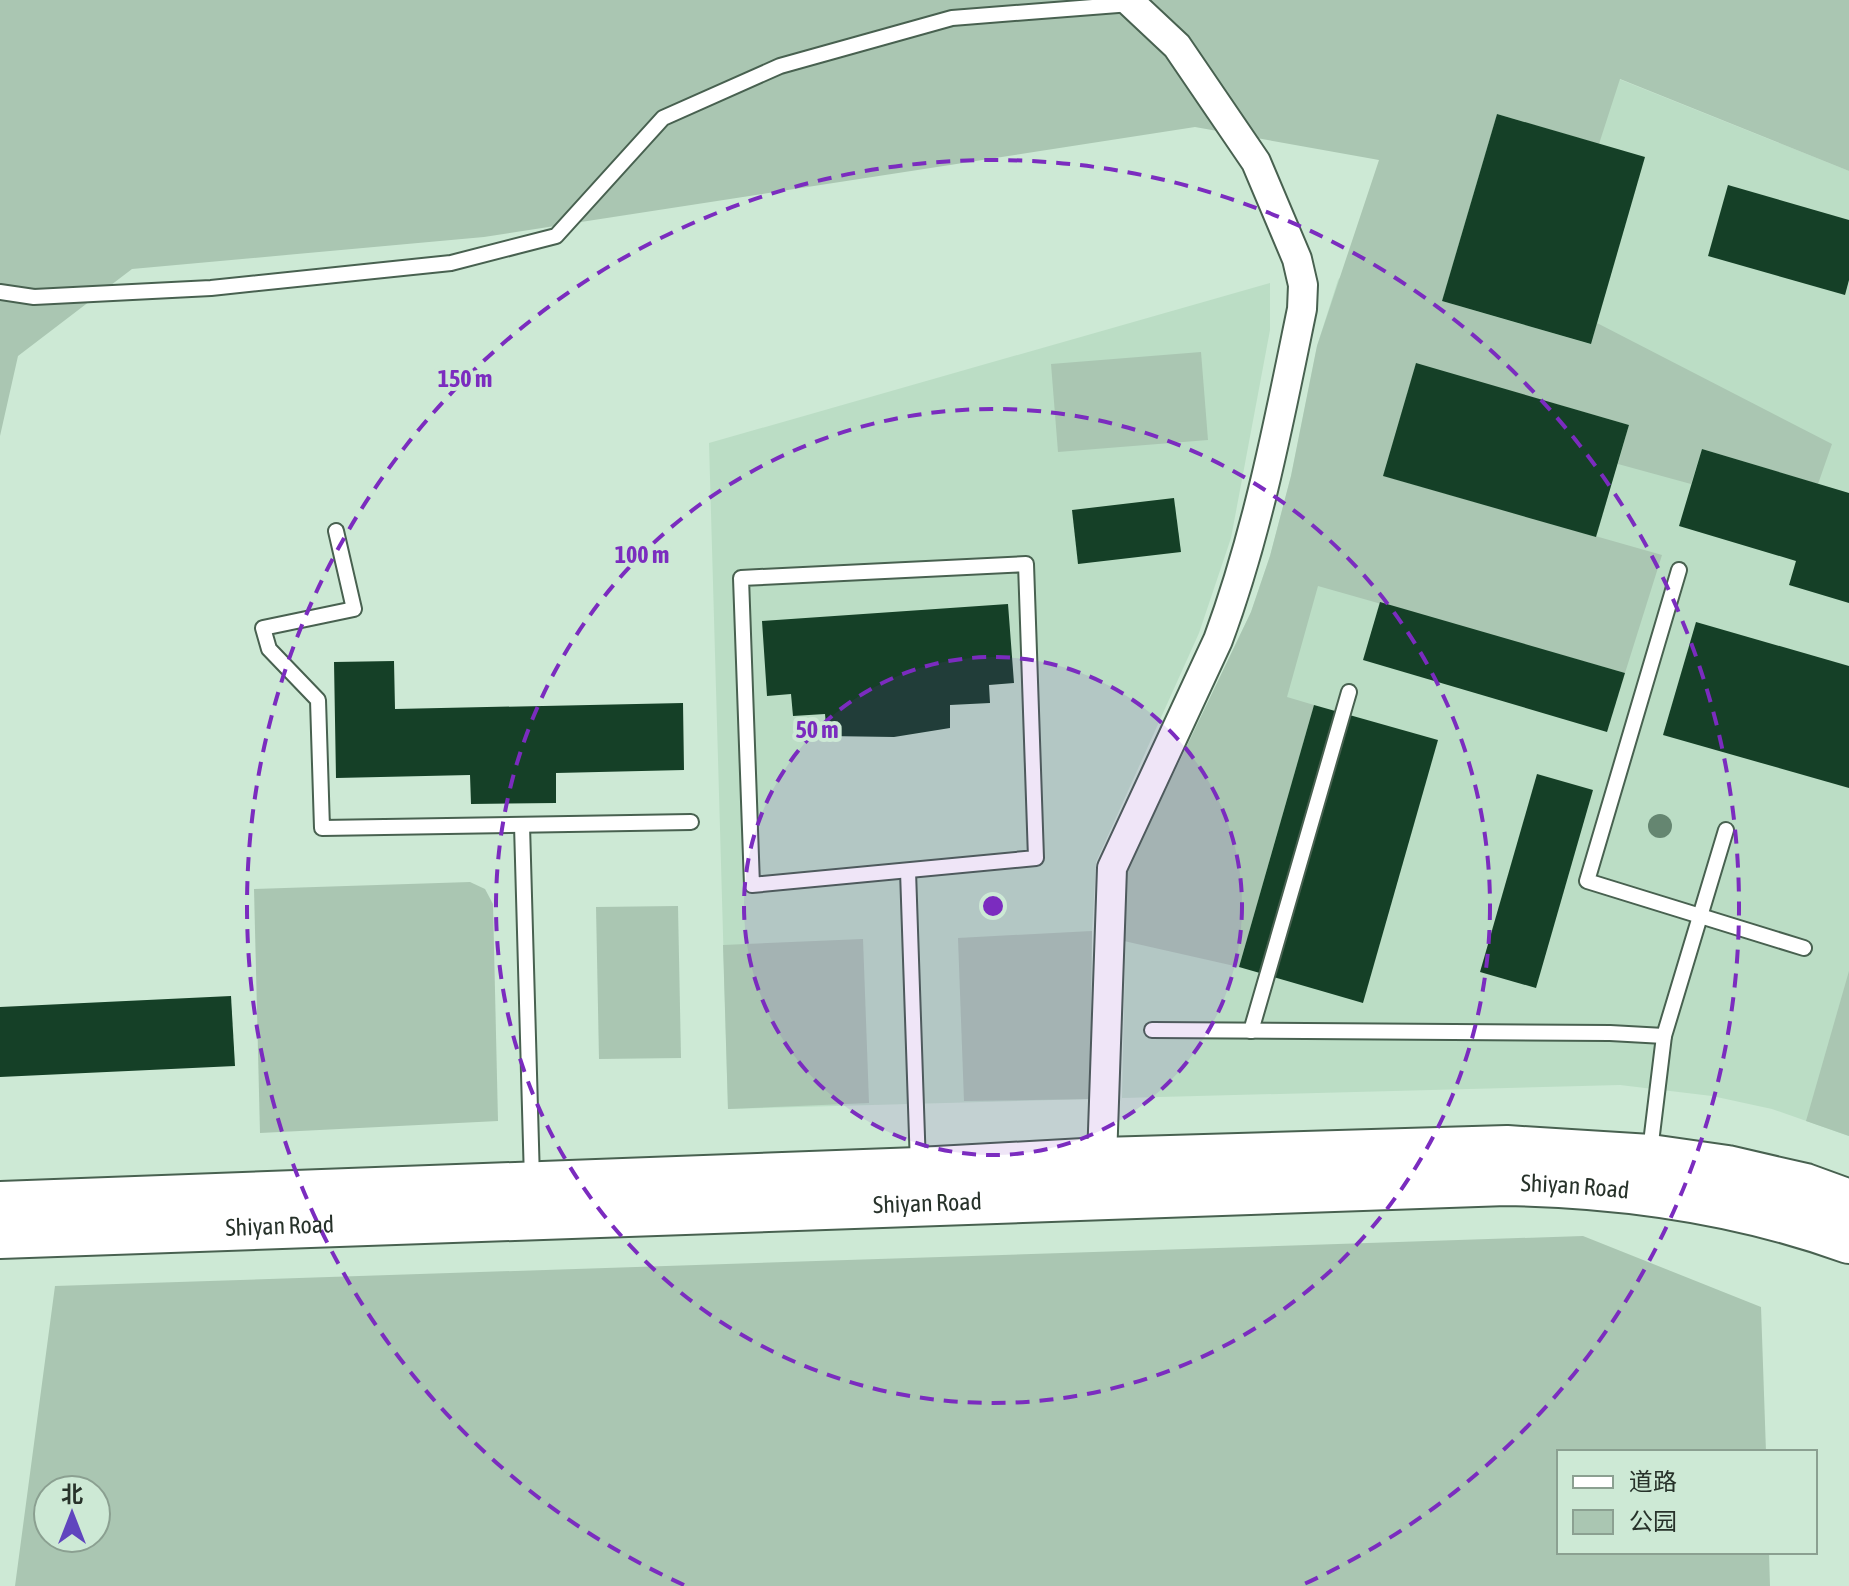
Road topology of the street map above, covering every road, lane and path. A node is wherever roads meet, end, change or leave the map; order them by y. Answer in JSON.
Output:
{"nodes":[{"id":1,"x":1130,"y":2,"type":"edge"},
{"id":2,"x":0,"y":292,"type":"edge"},
{"id":3,"x":336,"y":531,"type":"dead end"},
{"id":4,"x":1679,"y":570,"type":"dead end"},
{"id":5,"x":1349,"y":692,"type":"dead end"},
{"id":6,"x":691,"y":822,"type":"dead end"},
{"id":7,"x":522,"y":825,"type":"junction"},
{"id":8,"x":1726,"y":830,"type":"dead end"},
{"id":9,"x":908,"y":871,"type":"junction"},
{"id":10,"x":1700,"y":916,"type":"junction"},
{"id":11,"x":1804,"y":948,"type":"dead end"},
{"id":12,"x":1152,"y":1030,"type":"dead end"},
{"id":13,"x":1251,"y":1031,"type":"junction"},
{"id":14,"x":1664,"y":1036,"type":"junction"},
{"id":15,"x":1102,"y":1160,"type":"junction"},
{"id":16,"x":1648,"y":1174,"type":"junction"},
{"id":17,"x":919,"y":1186,"type":"junction"},
{"id":18,"x":532,"y":1200,"type":"junction"},
{"id":19,"x":1849,"y":1202,"type":"edge"},
{"id":20,"x":0,"y":1204,"type":"edge"},
{"id":21,"x":0,"y":1236,"type":"edge"},
{"id":22,"x":1849,"y":1241,"type":"edge"}],
"edges":[{"from":1,"to":2,"type":"lane"},
{"from":1,"to":15,"type":"street"},
{"from":3,"to":7,"type":"lane"},
{"from":4,"to":10,"type":"lane"},
{"from":5,"to":13,"type":"lane"},
{"from":6,"to":7,"type":"lane"},
{"from":7,"to":18,"type":"lane"},
{"from":8,"to":10,"type":"lane"},
{"from":9,"to":9,"type":"lane"},
{"from":9,"to":17,"type":"lane"},
{"from":10,"to":11,"type":"lane"},
{"from":10,"to":14,"type":"lane"},
{"from":12,"to":13,"type":"lane"},
{"from":13,"to":14,"type":"lane"},
{"from":14,"to":16,"type":"lane"},
{"from":15,"to":16,"type":"main road","name":"Shiyan Road"},
{"from":15,"to":17,"type":"main road","name":"Shiyan Road"},
{"from":16,"to":17,"type":"main road","name":"Shiyan Road"},
{"from":16,"to":19,"type":"main road","name":"Shiyan Road"},
{"from":16,"to":22,"type":"main road","name":"Shiyan Road"},
{"from":17,"to":18,"type":"main road","name":"Shiyan Road"},
{"from":18,"to":20,"type":"main road","name":"Shiyan Road"},
{"from":18,"to":21,"type":"main road","name":"Shiyan Road"}]}
